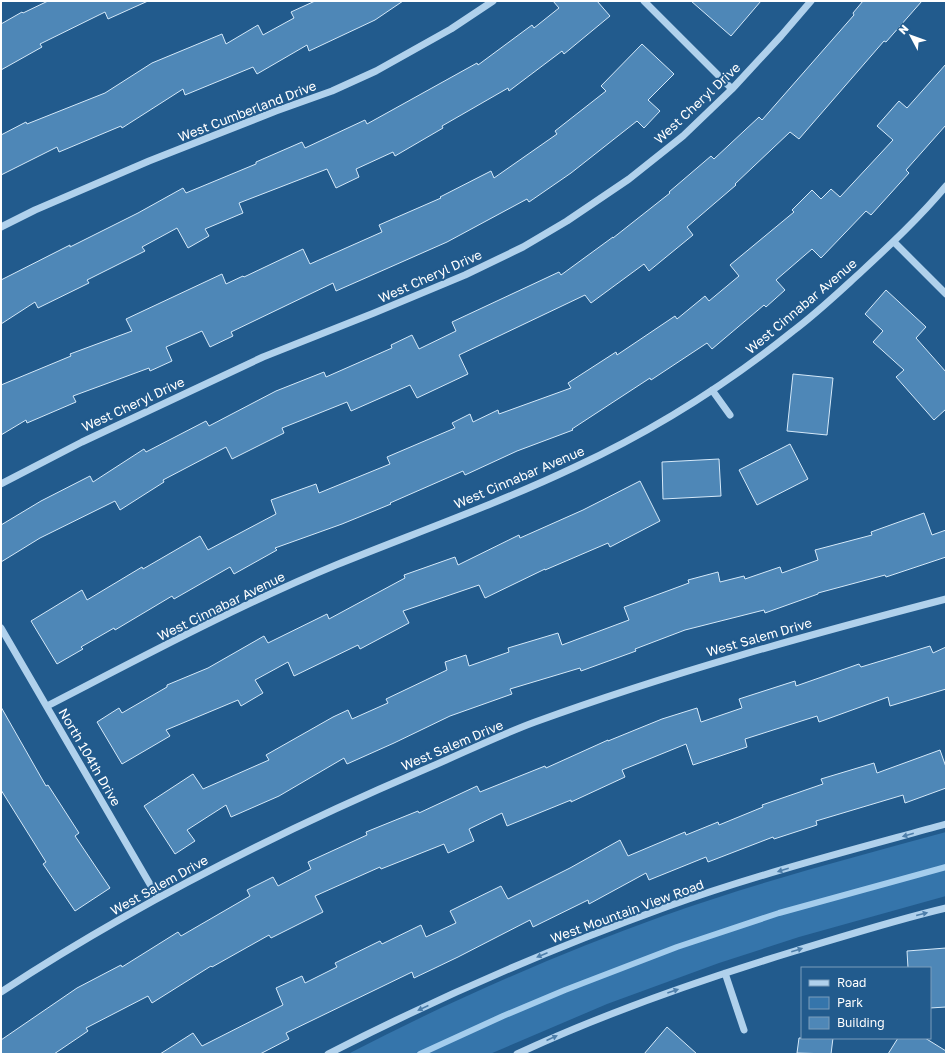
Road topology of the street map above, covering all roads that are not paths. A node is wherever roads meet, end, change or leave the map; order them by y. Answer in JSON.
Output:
{"nodes":[{"id":1,"x":493,"y":1,"type":"edge"},
{"id":2,"x":644,"y":1,"type":"edge"},
{"id":3,"x":811,"y":1,"type":"edge"},
{"id":4,"x":732,"y":89,"type":"junction"},
{"id":5,"x":946,"y":186,"type":"edge"},
{"id":6,"x":1,"y":227,"type":"edge"},
{"id":7,"x":894,"y":242,"type":"junction"},
{"id":8,"x":946,"y":294,"type":"edge"},
{"id":9,"x":712,"y":390,"type":"junction"},
{"id":10,"x":730,"y":415,"type":"dead end"},
{"id":11,"x":1,"y":484,"type":"edge"},
{"id":12,"x":946,"y":599,"type":"edge"},
{"id":13,"x":1,"y":628,"type":"edge"},
{"id":14,"x":46,"y":706,"type":"junction"},
{"id":15,"x":946,"y":824,"type":"edge"},
{"id":16,"x":158,"y":898,"type":"junction"},
{"id":17,"x":946,"y":908,"type":"edge"},
{"id":18,"x":725,"y":973,"type":"junction"},
{"id":19,"x":1,"y":992,"type":"edge"},
{"id":20,"x":744,"y":1030,"type":"dead end"},
{"id":21,"x":328,"y":1054,"type":"edge"},
{"id":22,"x":517,"y":1054,"type":"edge"}],
"edges":[{"from":1,"to":6,"type":"street","name":"West Cumberland Drive"},
{"from":2,"to":4,"type":"street"},
{"from":3,"to":4,"type":"street","name":"West Cheryl Drive"},
{"from":4,"to":11,"type":"street","name":"West Cheryl Drive"},
{"from":5,"to":7,"type":"street","name":"West Cinnabar Avenue"},
{"from":7,"to":8,"type":"street"},
{"from":7,"to":9,"type":"street","name":"West Cinnabar Avenue"},
{"from":9,"to":10,"type":"street"},
{"from":9,"to":14,"type":"street","name":"West Cinnabar Avenue"},
{"from":12,"to":16,"type":"street","name":"West Salem Drive"},
{"from":13,"to":14,"type":"street","name":"North 104th Drive"},
{"from":14,"to":16,"type":"street","name":"North 104th Drive"},
{"from":15,"to":21,"type":"street","name":"West Mountain View Road","one_way":true},
{"from":16,"to":19,"type":"street","name":"West Salem Drive"},
{"from":18,"to":17,"type":"street","one_way":true},
{"from":18,"to":20,"type":"street"},
{"from":22,"to":18,"type":"street","one_way":true}]}
